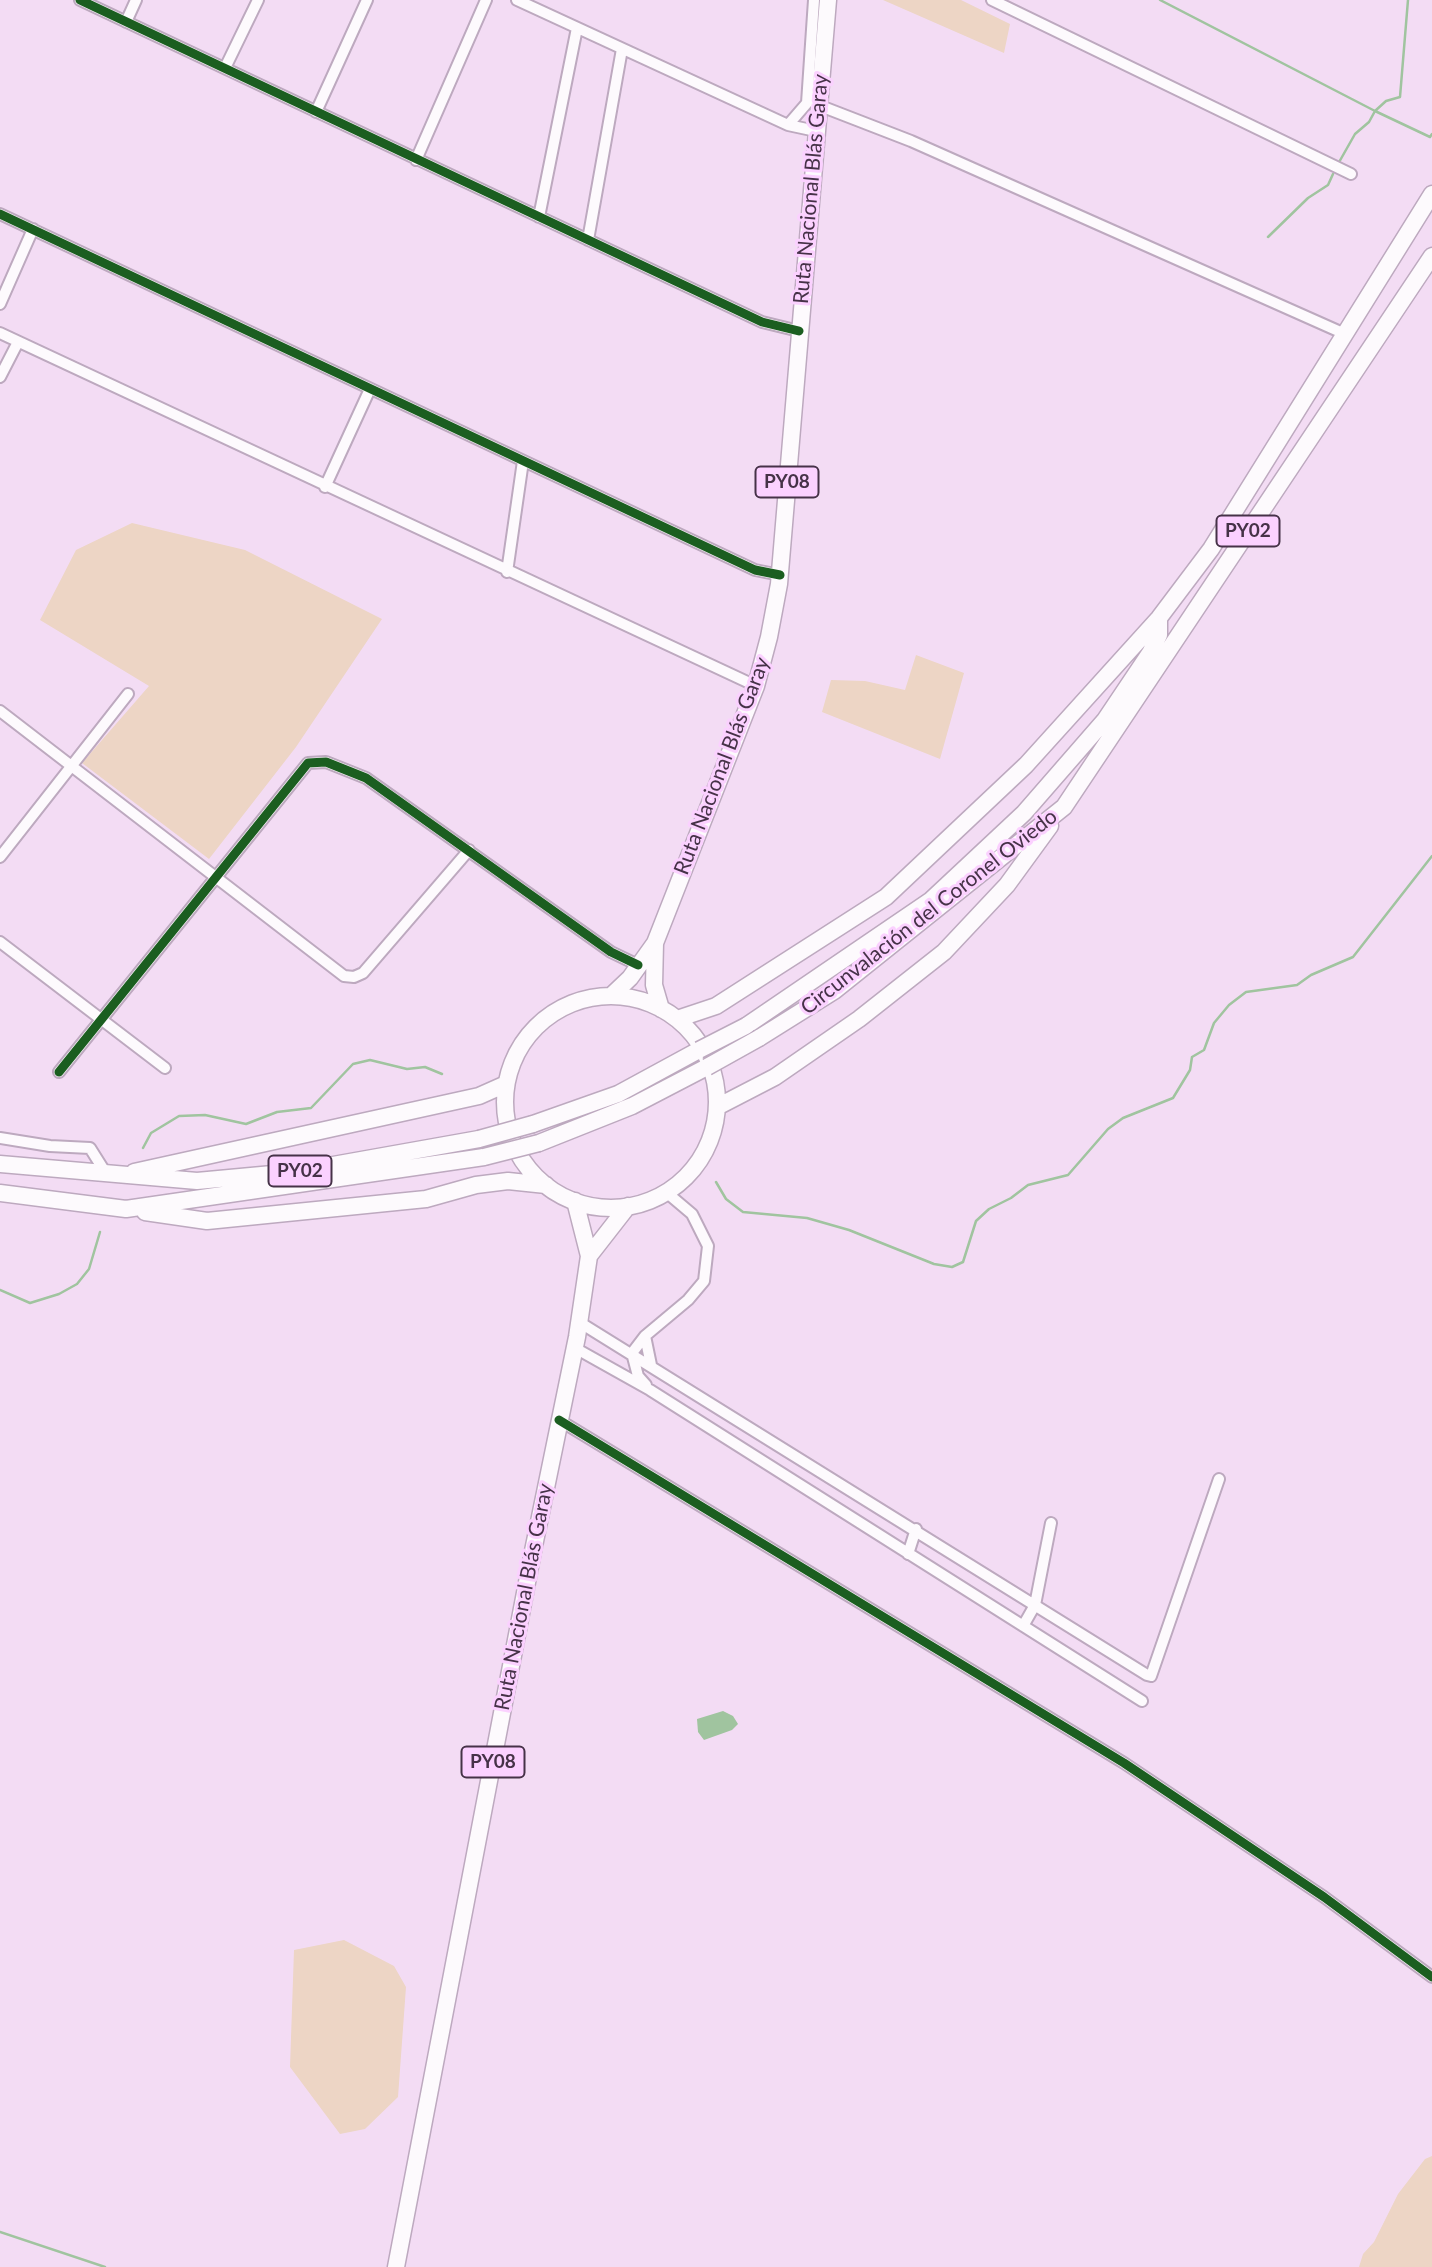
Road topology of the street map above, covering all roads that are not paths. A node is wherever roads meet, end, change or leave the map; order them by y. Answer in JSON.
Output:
{"nodes":[{"id":1,"x":79,"y":0,"type":"edge"},
{"id":2,"x":136,"y":0,"type":"edge"},
{"id":3,"x":258,"y":0,"type":"edge"},
{"id":4,"x":367,"y":0,"type":"edge"},
{"id":5,"x":486,"y":0,"type":"edge"},
{"id":6,"x":517,"y":0,"type":"edge"},
{"id":7,"x":814,"y":0,"type":"edge"},
{"id":8,"x":828,"y":0,"type":"edge"},
{"id":9,"x":992,"y":0,"type":"edge"},
{"id":10,"x":126,"y":22,"type":"junction"},
{"id":11,"x":577,"y":28,"type":"junction"},
{"id":12,"x":622,"y":48,"type":"junction"},
{"id":13,"x":225,"y":68,"type":"junction"},
{"id":14,"x":818,"y":105,"type":"junction"},
{"id":15,"x":316,"y":113,"type":"junction"},
{"id":16,"x":788,"y":125,"type":"junction"},
{"id":17,"x":816,"y":131,"type":"junction"},
{"id":18,"x":416,"y":160,"type":"junction"},
{"id":19,"x":1351,"y":174,"type":"dead end"},
{"id":20,"x":1432,"y":194,"type":"edge"},
{"id":21,"x":0,"y":214,"type":"edge"},
{"id":22,"x":539,"y":217,"type":"junction"},
{"id":23,"x":33,"y":229,"type":"junction"},
{"id":24,"x":587,"y":240,"type":"junction"},
{"id":25,"x":1432,"y":256,"type":"edge"},
{"id":26,"x":0,"y":304,"type":"edge"},
{"id":27,"x":799,"y":331,"type":"junction"},
{"id":28,"x":0,"y":333,"type":"edge"},
{"id":29,"x":1345,"y":334,"type":"junction"},
{"id":30,"x":18,"y":342,"type":"junction"},
{"id":31,"x":0,"y":377,"type":"edge"},
{"id":32,"x":370,"y":388,"type":"junction"},
{"id":33,"x":523,"y":460,"type":"junction"},
{"id":34,"x":325,"y":487,"type":"junction"},
{"id":35,"x":507,"y":572,"type":"junction"},
{"id":36,"x":780,"y":575,"type":"junction"},
{"id":37,"x":1159,"y":618,"type":"junction"},
{"id":38,"x":756,"y":686,"type":"junction"},
{"id":39,"x":128,"y":694,"type":"dead end"},
{"id":40,"x":0,"y":711,"type":"edge"},
{"id":41,"x":71,"y":766,"type":"junction"},
{"id":42,"x":1064,"y":807,"type":"junction"},
{"id":43,"x":469,"y":850,"type":"junction"},
{"id":44,"x":0,"y":857,"type":"edge"},
{"id":45,"x":216,"y":877,"type":"junction"},
{"id":46,"x":0,"y":942,"type":"edge"},
{"id":47,"x":655,"y":943,"type":"junction"},
{"id":48,"x":638,"y":965,"type":"junction"},
{"id":49,"x":611,"y":996,"type":"junction"},
{"id":50,"x":661,"y":1009,"type":"junction"},
{"id":51,"x":101,"y":1019,"type":"junction"},
{"id":52,"x":677,"y":1019,"type":"junction"},
{"id":53,"x":165,"y":1068,"type":"dead end"},
{"id":54,"x":59,"y":1072,"type":"dead end"},
{"id":55,"x":506,"y":1084,"type":"junction"},
{"id":56,"x":717,"y":1107,"type":"junction"},
{"id":57,"x":0,"y":1138,"type":"edge"},
{"id":58,"x":0,"y":1164,"type":"edge"},
{"id":59,"x":113,"y":1175,"type":"junction"},
{"id":60,"x":546,"y":1185,"type":"junction"},
{"id":61,"x":666,"y":1192,"type":"junction"},
{"id":62,"x":0,"y":1193,"type":"edge"},
{"id":63,"x":575,"y":1201,"type":"junction"},
{"id":64,"x":628,"y":1206,"type":"junction"},
{"id":65,"x":126,"y":1209,"type":"junction"},
{"id":66,"x":589,"y":1256,"type":"junction"},
{"id":67,"x":579,"y":1322,"type":"junction"},
{"id":68,"x":645,"y":1336,"type":"junction"},
{"id":69,"x":575,"y":1348,"type":"junction"},
{"id":70,"x":632,"y":1353,"type":"junction"},
{"id":71,"x":651,"y":1365,"type":"junction"},
{"id":72,"x":650,"y":1390,"type":"junction"},
{"id":73,"x":559,"y":1420,"type":"junction"},
{"id":74,"x":1219,"y":1479,"type":"dead end"},
{"id":75,"x":1051,"y":1523,"type":"dead end"},
{"id":76,"x":916,"y":1529,"type":"junction"},
{"id":77,"x":908,"y":1555,"type":"junction"},
{"id":78,"x":1035,"y":1605,"type":"junction"},
{"id":79,"x":1023,"y":1626,"type":"junction"},
{"id":80,"x":1142,"y":1701,"type":"dead end"},
{"id":81,"x":1432,"y":1977,"type":"edge"},
{"id":82,"x":396,"y":2267,"type":"edge"}],
"edges":[{"from":1,"to":10,"type":"street"},
{"from":2,"to":10,"type":"street"},
{"from":3,"to":13,"type":"street"},
{"from":4,"to":15,"type":"street"},
{"from":5,"to":18,"type":"street"},
{"from":6,"to":11,"type":"street"},
{"from":7,"to":16,"type":"street"},
{"from":8,"to":14,"type":"highway","name":"Ruta Nacional Blás Garay","number":"PY08"},
{"from":9,"to":19,"type":"street"},
{"from":10,"to":13,"type":"street"},
{"from":11,"to":12,"type":"street"},
{"from":11,"to":22,"type":"street"},
{"from":12,"to":16,"type":"street"},
{"from":12,"to":24,"type":"street"},
{"from":13,"to":15,"type":"street"},
{"from":14,"to":17,"type":"highway","name":"Ruta Nacional Blás Garay","number":"PY08"},
{"from":14,"to":29,"type":"street"},
{"from":15,"to":18,"type":"street"},
{"from":16,"to":17,"type":"street"},
{"from":17,"to":27,"type":"highway","name":"Ruta Nacional Blás Garay","number":"PY08"},
{"from":18,"to":22,"type":"street"},
{"from":20,"to":29,"type":"highway","name":"Circunvalación del Coronel Oviedo","number":"PY02"},
{"from":21,"to":23,"type":"street"},
{"from":22,"to":24,"type":"street"},
{"from":23,"to":26,"type":"street"},
{"from":23,"to":32,"type":"street"},
{"from":24,"to":27,"type":"street"},
{"from":25,"to":42,"type":"highway","name":"Circunvalación del Coronel Oviedo","number":"PY02"},
{"from":27,"to":36,"type":"highway","name":"Ruta Nacional Blás Garay","number":"PY08"},
{"from":28,"to":30,"type":"street"},
{"from":29,"to":37,"type":"highway","name":"Circunvalación del Coronel Oviedo","number":"PY02"},
{"from":30,"to":31,"type":"street"},
{"from":30,"to":34,"type":"street"},
{"from":32,"to":33,"type":"street"},
{"from":32,"to":34,"type":"street"},
{"from":33,"to":35,"type":"street"},
{"from":33,"to":36,"type":"street"},
{"from":34,"to":35,"type":"street"},
{"from":35,"to":38,"type":"street"},
{"from":36,"to":38,"type":"highway","name":"Ruta Nacional Blás Garay","number":"PY08"},
{"from":37,"to":52,"type":"highway"},
{"from":37,"to":59,"type":"highway","name":"Circunvalación del Coronel Oviedo","number":"PY02","bridge":true},
{"from":38,"to":47,"type":"highway","name":"Ruta Nacional Blás Garay","number":"PY08"},
{"from":39,"to":41,"type":"street"},
{"from":40,"to":41,"type":"street"},
{"from":41,"to":44,"type":"street"},
{"from":41,"to":45,"type":"street"},
{"from":42,"to":56,"type":"highway"},
{"from":42,"to":65,"type":"highway","name":"Circunvalación del Coronel Oviedo","number":"PY02","bridge":true},
{"from":43,"to":45,"type":"street"},
{"from":43,"to":45,"type":"street"},
{"from":43,"to":48,"type":"street"},
{"from":45,"to":51,"type":"street"},
{"from":46,"to":51,"type":"street"},
{"from":47,"to":48,"type":"highway","name":"Ruta Nacional Blás Garay"},
{"from":47,"to":50,"type":"highway","name":"Ruta Nacional Blás Garay"},
{"from":48,"to":49,"type":"highway","name":"Ruta Nacional Blás Garay"},
{"from":49,"to":50,"type":"highway"},
{"from":49,"to":55,"type":"highway"},
{"from":50,"to":52,"type":"highway"},
{"from":51,"to":53,"type":"street"},
{"from":51,"to":54,"type":"street"},
{"from":52,"to":56,"type":"highway"},
{"from":55,"to":59,"type":"highway"},
{"from":55,"to":60,"type":"highway"},
{"from":56,"to":61,"type":"highway"},
{"from":57,"to":59,"type":"street"},
{"from":58,"to":59,"type":"highway","name":"Circunvalación del Coronel Oviedo","number":"PY02"},
{"from":60,"to":63,"type":"highway"},
{"from":60,"to":65,"type":"highway"},
{"from":61,"to":64,"type":"highway"},
{"from":61,"to":68,"type":"street"},
{"from":62,"to":65,"type":"highway","name":"Circunvalación del Coronel Oviedo","number":"PY02"},
{"from":63,"to":64,"type":"highway"},
{"from":63,"to":66,"type":"highway","name":"Ruta Nacional Blás Garay","number":"PY08"},
{"from":64,"to":66,"type":"highway","name":"Ruta Nacional Blás Garay","number":"PY08"},
{"from":66,"to":67,"type":"highway","name":"Ruta Nacional Blás Garay","number":"PY08"},
{"from":67,"to":69,"type":"highway","name":"Ruta Nacional Blás Garay","number":"PY08"},
{"from":67,"to":70,"type":"street"},
{"from":68,"to":70,"type":"street"},
{"from":68,"to":71,"type":"street"},
{"from":69,"to":72,"type":"street"},
{"from":69,"to":73,"type":"highway","name":"Ruta Nacional Blás Garay","number":"PY08"},
{"from":70,"to":71,"type":"street"},
{"from":70,"to":72,"type":"street"},
{"from":71,"to":76,"type":"street"},
{"from":72,"to":77,"type":"street"},
{"from":73,"to":81,"type":"street"},
{"from":73,"to":82,"type":"highway","name":"Ruta Nacional Blás Garay","number":"PY08"},
{"from":74,"to":78,"type":"street"},
{"from":75,"to":78,"type":"street"},
{"from":76,"to":77,"type":"street"},
{"from":76,"to":78,"type":"street"},
{"from":77,"to":79,"type":"street"},
{"from":78,"to":79,"type":"street"},
{"from":79,"to":80,"type":"street"}]}
